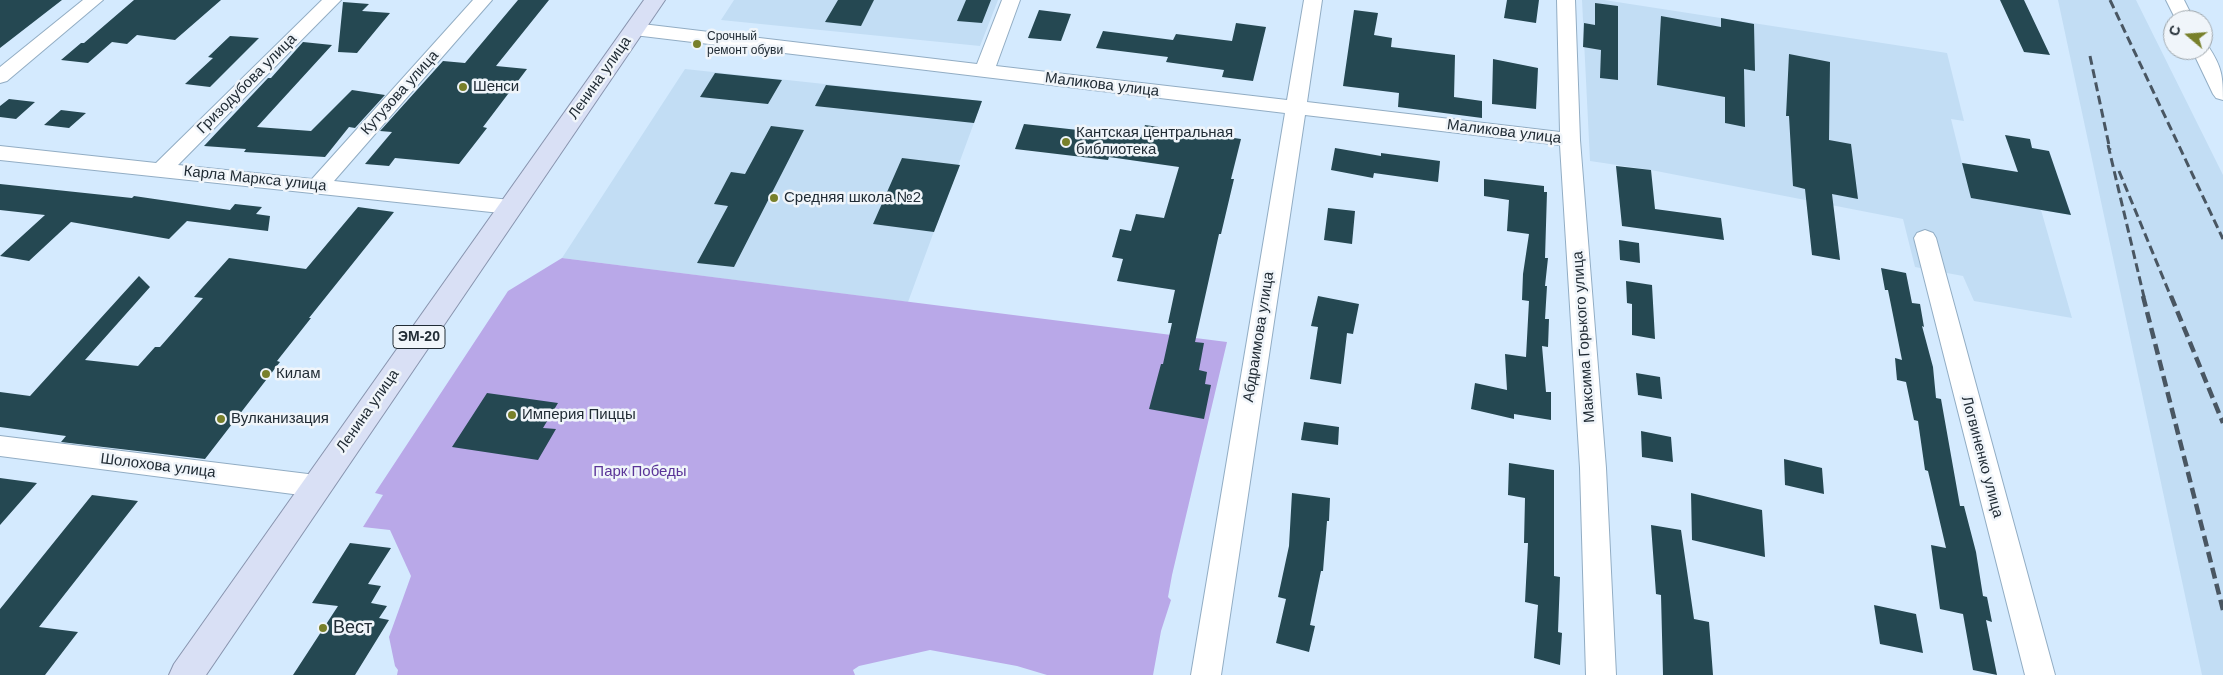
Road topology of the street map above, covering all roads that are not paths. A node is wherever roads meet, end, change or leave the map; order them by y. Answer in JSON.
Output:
{"nodes":[{"id":1,"x":94,"y":0,"type":"edge"},
{"id":2,"x":332,"y":0,"type":"edge"},
{"id":3,"x":483,"y":0,"type":"edge"},
{"id":4,"x":655,"y":0,"type":"edge"},
{"id":5,"x":1011,"y":0,"type":"edge"},
{"id":6,"x":1312,"y":0,"type":"edge"},
{"id":7,"x":1566,"y":0,"type":"edge"},
{"id":8,"x":634,"y":29,"type":"junction"},
{"id":9,"x":2206,"y":60,"type":"edge"},
{"id":10,"x":984,"y":71,"type":"junction"},
{"id":11,"x":0,"y":77,"type":"edge"},
{"id":12,"x":2223,"y":94,"type":"edge"},
{"id":13,"x":1294,"y":108,"type":"junction"},
{"id":14,"x":1570,"y":140,"type":"junction"},
{"id":15,"x":0,"y":153,"type":"edge"},
{"id":16,"x":162,"y":169,"type":"junction"},
{"id":17,"x":318,"y":186,"type":"junction"},
{"id":18,"x":510,"y":208,"type":"junction"},
{"id":19,"x":1925,"y":238,"type":"dead end"},
{"id":20,"x":0,"y":446,"type":"edge"},
{"id":21,"x":316,"y":486,"type":"junction"},
{"id":22,"x":186,"y":675,"type":"edge"},
{"id":23,"x":1206,"y":675,"type":"edge"},
{"id":24,"x":1601,"y":675,"type":"edge"},
{"id":25,"x":2040,"y":675,"type":"edge"}],
"edges":[{"from":1,"to":11,"type":"street"},
{"from":2,"to":16,"type":"street","name":"Гризодубова улица"},
{"from":3,"to":17,"type":"street","name":"Кутузова улица"},
{"from":4,"to":8,"type":"main road","name":"Ленина улица","number":"ЭМ-20"},
{"from":5,"to":10,"type":"street"},
{"from":6,"to":13,"type":"street","name":"Абдраимова улица"},
{"from":7,"to":14,"type":"street","name":"Максима Горького улица"},
{"from":8,"to":10,"type":"street","name":"Маликова улица"},
{"from":8,"to":18,"type":"main road","name":"Ленина улица","number":"ЭМ-20"},
{"from":9,"to":12,"type":"street"},
{"from":10,"to":13,"type":"street","name":"Маликова улица"},
{"from":13,"to":14,"type":"street","name":"Маликова улица"},
{"from":13,"to":23,"type":"street","name":"Абдраимова улица"},
{"from":14,"to":24,"type":"street","name":"Максима Горького улица"},
{"from":15,"to":16,"type":"street","name":"Карла Маркса улица"},
{"from":16,"to":17,"type":"street","name":"Карла Маркса улица"},
{"from":17,"to":18,"type":"street","name":"Карла Маркса улица"},
{"from":18,"to":21,"type":"main road","name":"Ленина улица","number":"ЭМ-20"},
{"from":19,"to":25,"type":"street","name":"Логвиненко улица"},
{"from":20,"to":21,"type":"street","name":"Шолохова улица"},
{"from":21,"to":22,"type":"main road","name":"Ленина улица","number":"ЭМ-20"}]}
